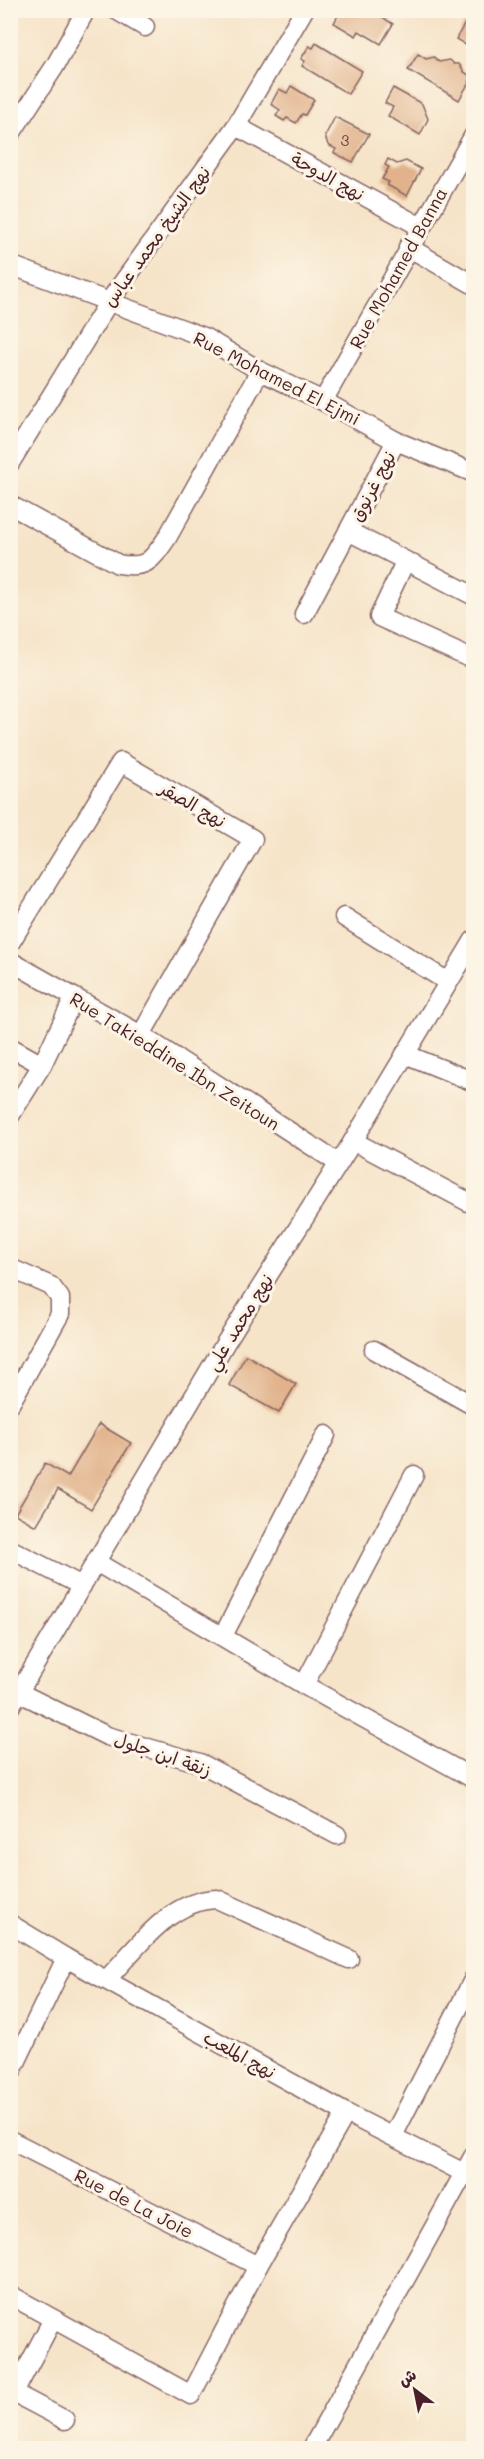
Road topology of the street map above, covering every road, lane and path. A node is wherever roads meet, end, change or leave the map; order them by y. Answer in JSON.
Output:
{"nodes":[{"id":1,"x":86,"y":10,"type":"edge"},
{"id":2,"x":116,"y":10,"type":"edge"},
{"id":3,"x":304,"y":10,"type":"edge"},
{"id":4,"x":145,"y":27,"type":"dead end"},
{"id":5,"x":236,"y":126,"type":"junction"},
{"id":6,"x":10,"y":135,"type":"edge"},
{"id":7,"x":474,"y":135,"type":"edge"},
{"id":8,"x":421,"y":226,"type":"junction"},
{"id":9,"x":408,"y":248,"type":"junction"},
{"id":10,"x":10,"y":265,"type":"edge"},
{"id":11,"x":474,"y":285,"type":"edge"},
{"id":12,"x":108,"y":303,"type":"junction"},
{"id":13,"x":260,"y":371,"type":"junction"},
{"id":14,"x":323,"y":401,"type":"junction"},
{"id":15,"x":396,"y":441,"type":"junction"},
{"id":16,"x":10,"y":463,"type":"edge"},
{"id":17,"x":474,"y":473,"type":"edge"},
{"id":18,"x":10,"y":505,"type":"edge"},
{"id":19,"x":348,"y":531,"type":"junction"},
{"id":20,"x":405,"y":562,"type":"junction"},
{"id":21,"x":474,"y":596,"type":"edge"},
{"id":22,"x":304,"y":614,"type":"dead end"},
{"id":23,"x":474,"y":660,"type":"edge"},
{"id":24,"x":344,"y":917,"type":"dead end"},
{"id":25,"x":474,"y":940,"type":"edge"},
{"id":26,"x":10,"y":943,"type":"edge"},
{"id":27,"x":10,"y":961,"type":"edge"},
{"id":28,"x":448,"y":982,"type":"junction"},
{"id":29,"x":74,"y":998,"type":"junction"},
{"id":30,"x":141,"y":1035,"type":"junction"},
{"id":31,"x":10,"y":1047,"type":"edge"},
{"id":32,"x":405,"y":1054,"type":"junction"},
{"id":33,"x":42,"y":1065,"type":"junction"},
{"id":34,"x":474,"y":1082,"type":"edge"},
{"id":35,"x":10,"y":1116,"type":"edge"},
{"id":36,"x":353,"y":1141,"type":"junction"},
{"id":37,"x":338,"y":1163,"type":"junction"},
{"id":38,"x":474,"y":1205,"type":"edge"},
{"id":39,"x":10,"y":1268,"type":"edge"},
{"id":40,"x":374,"y":1350,"type":"dead end"},
{"id":41,"x":10,"y":1404,"type":"edge"},
{"id":42,"x":474,"y":1406,"type":"edge"},
{"id":43,"x":326,"y":1436,"type":"dead end"},
{"id":44,"x":414,"y":1475,"type":"dead end"},
{"id":45,"x":10,"y":1550,"type":"edge"},
{"id":46,"x":96,"y":1562,"type":"junction"},
{"id":47,"x":82,"y":1586,"type":"junction"},
{"id":48,"x":223,"y":1636,"type":"junction"},
{"id":49,"x":304,"y":1685,"type":"junction"},
{"id":50,"x":13,"y":1696,"type":"edge"},
{"id":51,"x":471,"y":1771,"type":"edge"},
{"id":52,"x":337,"y":1835,"type":"dead end"},
{"id":53,"x":10,"y":1924,"type":"edge"},
{"id":54,"x":66,"y":1958,"type":"junction"},
{"id":55,"x":349,"y":1959,"type":"dead end"},
{"id":56,"x":474,"y":1978,"type":"edge"},
{"id":57,"x":107,"y":1979,"type":"junction"},
{"id":58,"x":10,"y":2075,"type":"edge"},
{"id":59,"x":346,"y":2113,"type":"junction"},
{"id":60,"x":393,"y":2136,"type":"junction"},
{"id":61,"x":10,"y":2140,"type":"edge"},
{"id":62,"x":474,"y":2155,"type":"edge"},
{"id":63,"x":469,"y":2175,"type":"edge"},
{"id":64,"x":258,"y":2266,"type":"junction"},
{"id":65,"x":10,"y":2295,"type":"edge"},
{"id":66,"x":53,"y":2319,"type":"junction"},
{"id":67,"x":12,"y":2392,"type":"edge"},
{"id":68,"x":65,"y":2420,"type":"dead end"},
{"id":69,"x":312,"y":2448,"type":"edge"}],
"edges":[{"from":1,"to":6,"type":"street"},
{"from":2,"to":4,"type":"street"},
{"from":3,"to":5,"type":"street","name":"نهج الشيخ محمد عباس"},
{"from":5,"to":8,"type":"street","name":"نهج الدوحة"},
{"from":5,"to":12,"type":"street","name":"نهج الشيخ محمد عباس"},
{"from":7,"to":8,"type":"street","name":"Rue Mohamed Banna"},
{"from":8,"to":9,"type":"street","name":"Rue Mohamed Banna"},
{"from":9,"to":11,"type":"street"},
{"from":9,"to":14,"type":"street","name":"Rue Mohamed Banna"},
{"from":10,"to":12,"type":"street","name":"Rue Mohamed El Ejmi"},
{"from":12,"to":13,"type":"street","name":"Rue Mohamed El Ejmi"},
{"from":12,"to":16,"type":"street","name":"نهج الشيخ محمد عباس"},
{"from":13,"to":14,"type":"street","name":"Rue Mohamed El Ejmi"},
{"from":13,"to":18,"type":"street"},
{"from":14,"to":15,"type":"street","name":"Rue Mohamed El Ejmi"},
{"from":15,"to":17,"type":"street","name":"Rue Mohamed El Ejmi"},
{"from":15,"to":19,"type":"street","name":"نهج غرنوق"},
{"from":19,"to":20,"type":"street","name":"نهج غرنوق"},
{"from":19,"to":22,"type":"street","name":"نهج غرنوق"},
{"from":20,"to":21,"type":"street","name":"نهج غرنوق"},
{"from":20,"to":23,"type":"street"},
{"from":24,"to":28,"type":"street"},
{"from":25,"to":28,"type":"street","name":"نهج محمد علي"},
{"from":26,"to":30,"type":"street","name":"نهج الصقر"},
{"from":27,"to":29,"type":"street","name":"Rue Takieddine Ibn Zeitoun"},
{"from":28,"to":32,"type":"street","name":"نهج محمد علي"},
{"from":29,"to":30,"type":"street","name":"Rue Takieddine Ibn Zeitoun"},
{"from":29,"to":33,"type":"street"},
{"from":30,"to":37,"type":"street","name":"Rue Takieddine Ibn Zeitoun"},
{"from":31,"to":33,"type":"street"},
{"from":32,"to":34,"type":"street"},
{"from":32,"to":36,"type":"street","name":"نهج محمد علي"},
{"from":33,"to":35,"type":"street"},
{"from":36,"to":37,"type":"street","name":"نهج محمد علي"},
{"from":36,"to":38,"type":"street"},
{"from":37,"to":46,"type":"street","name":"نهج محمد علي"},
{"from":39,"to":41,"type":"street"},
{"from":40,"to":42,"type":"street"},
{"from":43,"to":48,"type":"street"},
{"from":44,"to":49,"type":"street"},
{"from":45,"to":47,"type":"street"},
{"from":46,"to":47,"type":"street","name":"نهج محمد علي"},
{"from":46,"to":48,"type":"street"},
{"from":47,"to":50,"type":"street","name":"نهج محمد علي"},
{"from":48,"to":49,"type":"street"},
{"from":49,"to":51,"type":"street"},
{"from":50,"to":52,"type":"street","name":"زنقة ابن جلول"},
{"from":53,"to":54,"type":"street","name":"نهج الملعب"},
{"from":54,"to":57,"type":"street","name":"نهج الملعب"},
{"from":54,"to":58,"type":"street"},
{"from":55,"to":57,"type":"street"},
{"from":56,"to":60,"type":"street"},
{"from":57,"to":59,"type":"street","name":"نهج الملعب"},
{"from":59,"to":60,"type":"street","name":"نهج الملعب"},
{"from":59,"to":64,"type":"street"},
{"from":60,"to":63,"type":"street","name":"نهج الملعب"},
{"from":61,"to":64,"type":"street","name":"Rue de La Joie"},
{"from":62,"to":63,"type":"street"},
{"from":63,"to":69,"type":"street"},
{"from":64,"to":66,"type":"street"},
{"from":65,"to":66,"type":"street"},
{"from":66,"to":67,"type":"street"},
{"from":67,"to":68,"type":"street"}]}
